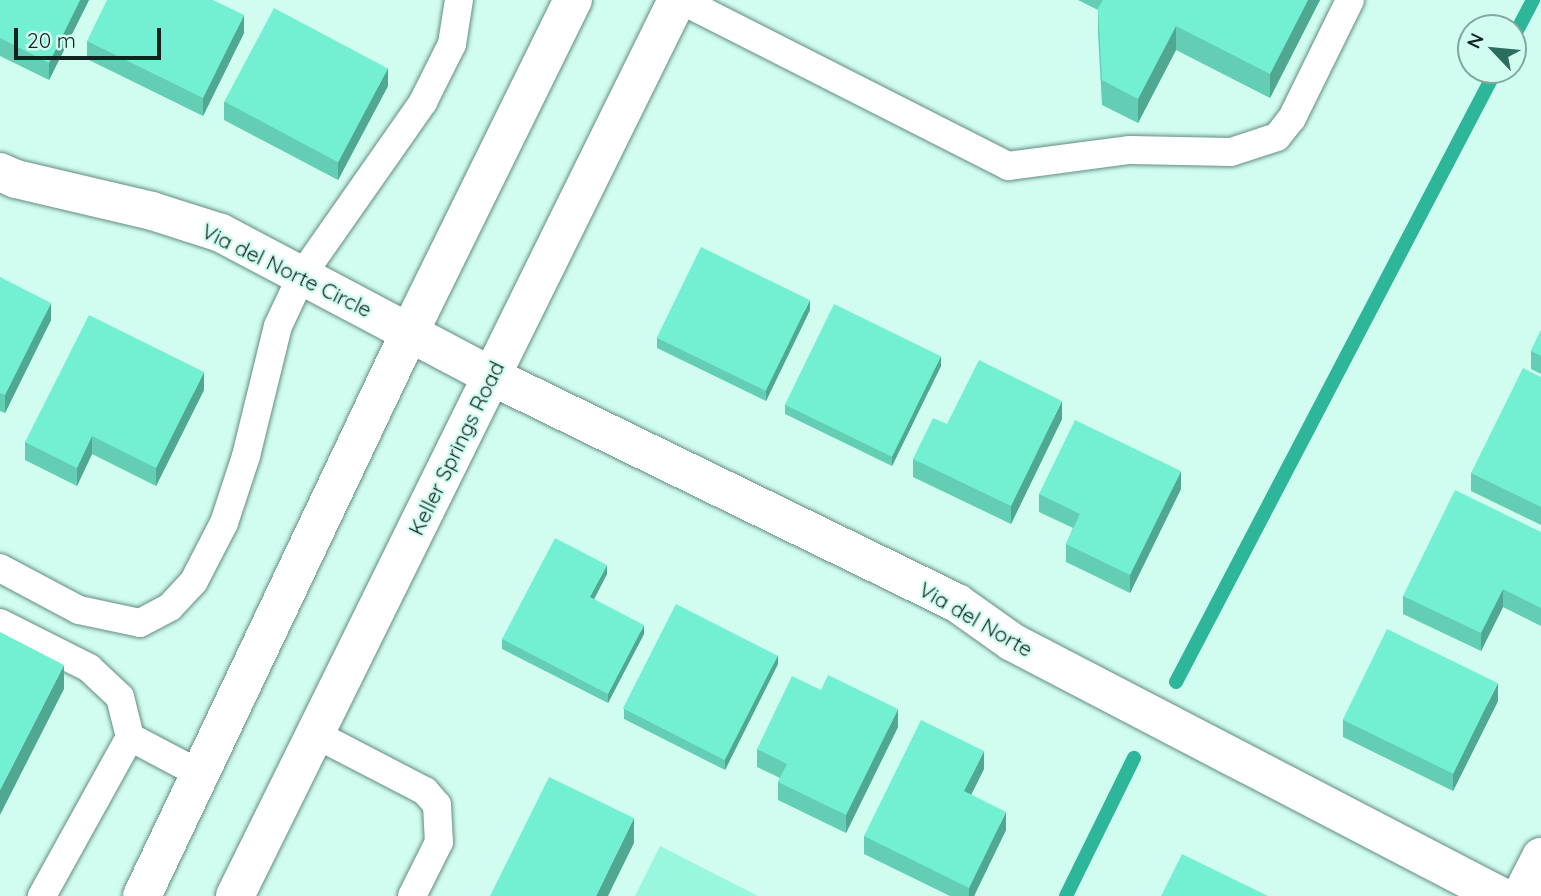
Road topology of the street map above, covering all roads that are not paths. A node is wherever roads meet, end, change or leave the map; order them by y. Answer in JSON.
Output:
{"nodes":[{"id":1,"x":459,"y":0,"type":"edge"},
{"id":2,"x":573,"y":0,"type":"edge"},
{"id":3,"x":679,"y":0,"type":"edge"},
{"id":4,"x":1350,"y":0,"type":"edge"},
{"id":5,"x":0,"y":172,"type":"edge"},
{"id":6,"x":302,"y":275,"type":"junction"},
{"id":7,"x":410,"y":331,"type":"junction"},
{"id":8,"x":491,"y":376,"type":"junction"},
{"id":9,"x":0,"y":568,"type":"edge"},
{"id":10,"x":0,"y":623,"type":"edge"},
{"id":11,"x":315,"y":734,"type":"junction"},
{"id":12,"x":130,"y":737,"type":"junction"},
{"id":13,"x":200,"y":774,"type":"junction"},
{"id":14,"x":1541,"y":858,"type":"edge"},
{"id":15,"x":42,"y":896,"type":"edge"},
{"id":16,"x":142,"y":896,"type":"edge"},
{"id":17,"x":235,"y":896,"type":"edge"},
{"id":18,"x":412,"y":896,"type":"edge"},
{"id":19,"x":1500,"y":896,"type":"edge"},
{"id":20,"x":1521,"y":896,"type":"edge"}],
"edges":[{"from":1,"to":6,"type":"lane"},
{"from":2,"to":7,"type":"main road"},
{"from":3,"to":4,"type":"lane"},
{"from":3,"to":8,"type":"main road","name":"Keller Springs Road"},
{"from":5,"to":6,"type":"main road","name":"Via del Norte Circle"},
{"from":6,"to":7,"type":"main road","name":"Via del Norte Circle"},
{"from":6,"to":9,"type":"lane"},
{"from":7,"to":8,"type":"main road","name":"Via del Norte"},
{"from":7,"to":13,"type":"main road"},
{"from":8,"to":11,"type":"main road","name":"Keller Springs Road"},
{"from":8,"to":19,"type":"main road","name":"Via del Norte"},
{"from":10,"to":12,"type":"lane"},
{"from":11,"to":17,"type":"main road","name":"Keller Springs Road"},
{"from":11,"to":18,"type":"lane"},
{"from":12,"to":13,"type":"lane"},
{"from":12,"to":15,"type":"lane"},
{"from":13,"to":16,"type":"main road"},
{"from":14,"to":20,"type":"main road"}]}
